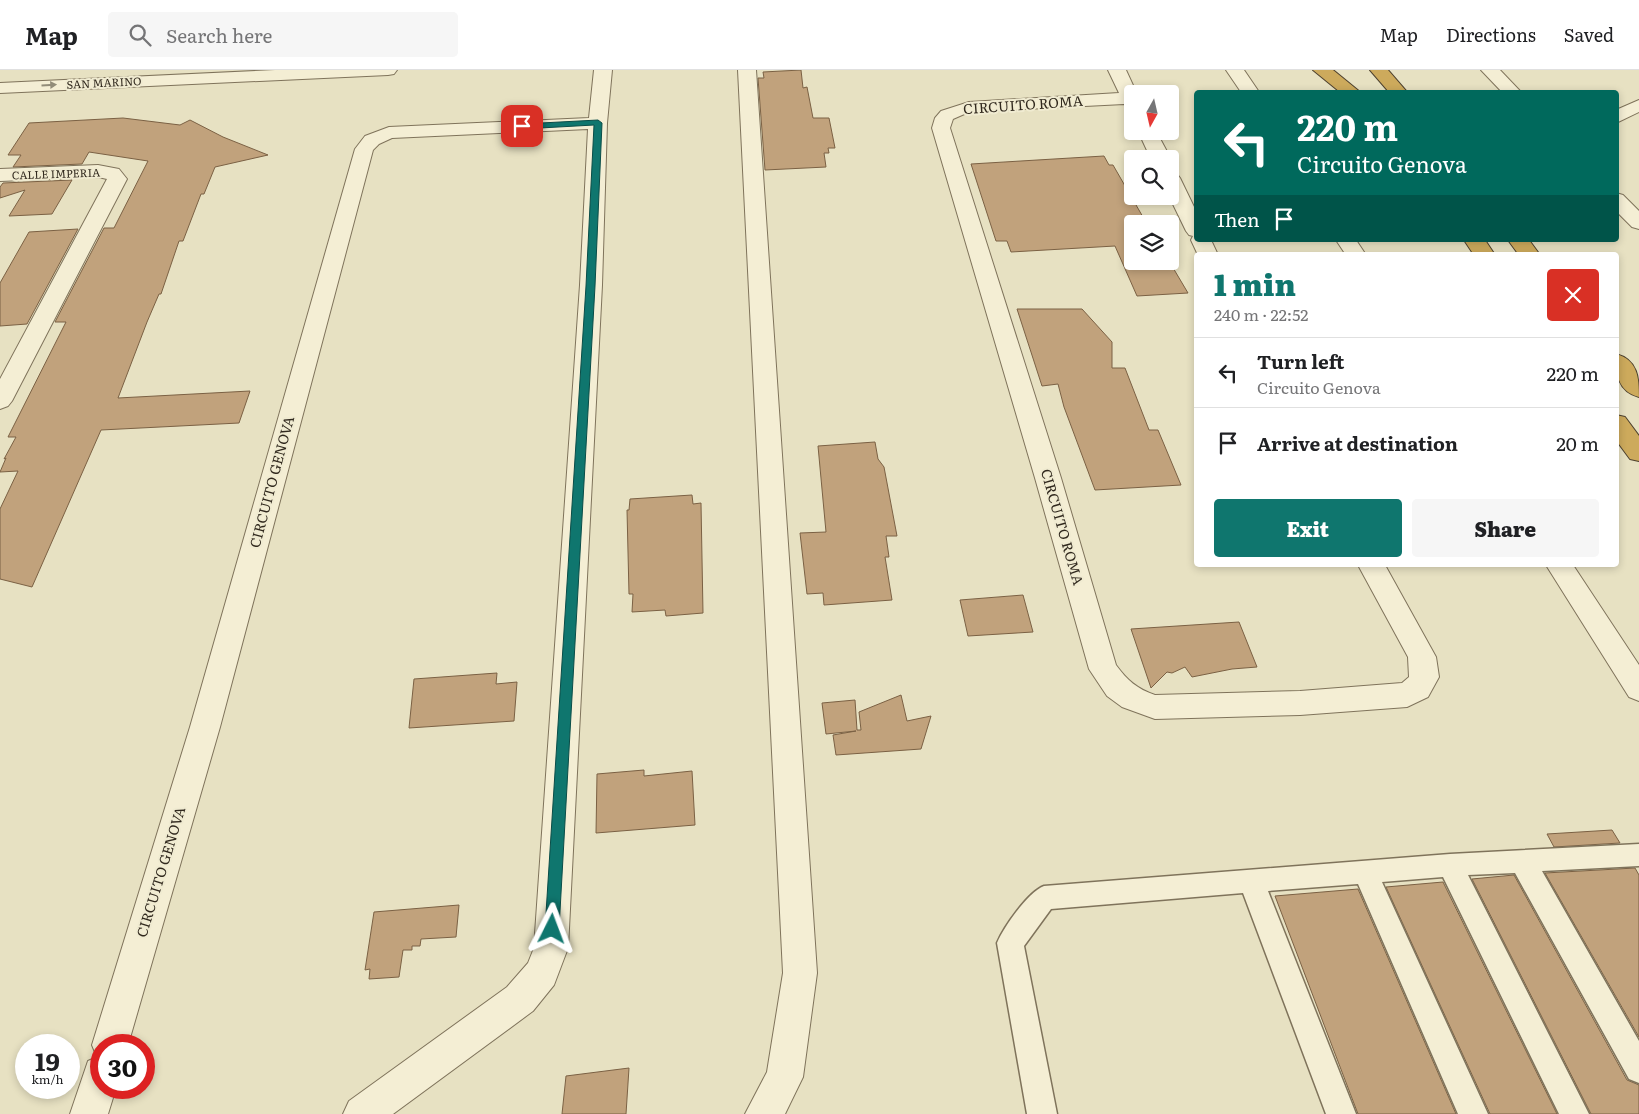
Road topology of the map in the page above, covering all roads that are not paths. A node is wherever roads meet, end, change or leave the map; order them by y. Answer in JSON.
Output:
{"nodes":[{"id":1,"x":388,"y":70,"type":"edge"},
{"id":2,"x":603,"y":70,"type":"edge"},
{"id":3,"x":747,"y":70,"type":"edge"},
{"id":4,"x":1117,"y":70,"type":"edge"},
{"id":5,"x":1235,"y":70,"type":"edge"},
{"id":6,"x":1322,"y":70,"type":"edge"},
{"id":7,"x":1342,"y":70,"type":"edge"},
{"id":8,"x":1379,"y":70,"type":"edge"},
{"id":9,"x":1518,"y":70,"type":"edge"},
{"id":10,"x":1492,"y":72,"type":"edge"},
{"id":11,"x":1124,"y":85,"type":"edge"},
{"id":12,"x":0,"y":88,"type":"edge"},
{"id":13,"x":1249,"y":90,"type":"edge"},
{"id":14,"x":1348,"y":90,"type":"edge"},
{"id":15,"x":1357,"y":90,"type":"edge"},
{"id":16,"x":1396,"y":90,"type":"edge"},
{"id":17,"x":1510,"y":90,"type":"edge"},
{"id":18,"x":1124,"y":100,"type":"edge"},
{"id":19,"x":1639,"y":105,"type":"edge"},
{"id":20,"x":1619,"y":116,"type":"edge"},
{"id":21,"x":598,"y":123,"type":"junction"},
{"id":22,"x":0,"y":175,"type":"edge"},
{"id":23,"x":1179,"y":196,"type":"edge"},
{"id":24,"x":1619,"y":202,"type":"edge"},
{"id":25,"x":1639,"y":223,"type":"edge"},
{"id":26,"x":1194,"y":226,"type":"edge"},
{"id":27,"x":1520,"y":242,"type":"edge"},
{"id":28,"x":1528,"y":252,"type":"edge"},
{"id":29,"x":1619,"y":365,"type":"edge"},
{"id":30,"x":1639,"y":389,"type":"edge"},
{"id":31,"x":0,"y":401,"type":"edge"},
{"id":32,"x":1619,"y":427,"type":"edge"},
{"id":33,"x":1639,"y":453,"type":"edge"},
{"id":34,"x":1373,"y":567,"type":"edge"},
{"id":35,"x":1559,"y":567,"type":"edge"},
{"id":36,"x":1639,"y":689,"type":"edge"},
{"id":37,"x":1639,"y":855,"type":"edge"},
{"id":38,"x":1522,"y":861,"type":"junction"},
{"id":39,"x":1450,"y":865,"type":"junction"},
{"id":40,"x":1365,"y":872,"type":"junction"},
{"id":41,"x":1252,"y":882,"type":"junction"},
{"id":42,"x":113,"y":1034,"type":"edge"},
{"id":43,"x":1639,"y":1069,"type":"edge"},
{"id":44,"x":94,"y":1099,"type":"edge"},
{"id":45,"x":90,"y":1114,"type":"edge"},
{"id":46,"x":362,"y":1114,"type":"edge"},
{"id":47,"x":764,"y":1114,"type":"edge"},
{"id":48,"x":1042,"y":1114,"type":"edge"},
{"id":49,"x":1340,"y":1114,"type":"edge"},
{"id":50,"x":1473,"y":1114,"type":"edge"},
{"id":51,"x":1574,"y":1114,"type":"edge"}],
"edges":[{"from":12,"to":1,"type":"street","name":"SAN MARINO","one_way":true},
{"from":2,"to":21,"type":"street"},
{"from":3,"to":47,"type":"street"},
{"from":4,"to":11,"type":"street","name":"CIRCUITO ROMA"},
{"from":5,"to":13,"type":"street"},
{"from":6,"to":14,"type":"highway"},
{"from":7,"to":15,"type":"highway"},
{"from":8,"to":16,"type":"highway"},
{"from":9,"to":10,"type":"street"},
{"from":10,"to":17,"type":"street"},
{"from":18,"to":34,"type":"street","name":"CIRCUITO ROMA"},
{"from":19,"to":20,"type":"street"},
{"from":21,"to":42,"type":"street","name":"CIRCUITO GENOVA"},
{"from":21,"to":46,"type":"street"},
{"from":22,"to":31,"type":"street","name":"CALLE IMPERIA"},
{"from":23,"to":26,"type":"street"},
{"from":24,"to":25,"type":"street"},
{"from":27,"to":28,"type":"highway"},
{"from":29,"to":30,"type":"highway"},
{"from":32,"to":33,"type":"highway"},
{"from":35,"to":36,"type":"street"},
{"from":37,"to":38,"type":"lane"},
{"from":38,"to":39,"type":"lane"},
{"from":38,"to":43,"type":"lane"},
{"from":39,"to":40,"type":"lane"},
{"from":39,"to":51,"type":"lane"},
{"from":40,"to":41,"type":"lane"},
{"from":40,"to":50,"type":"lane"},
{"from":41,"to":48,"type":"lane"},
{"from":41,"to":49,"type":"lane"},
{"from":44,"to":45,"type":"street"}]}
